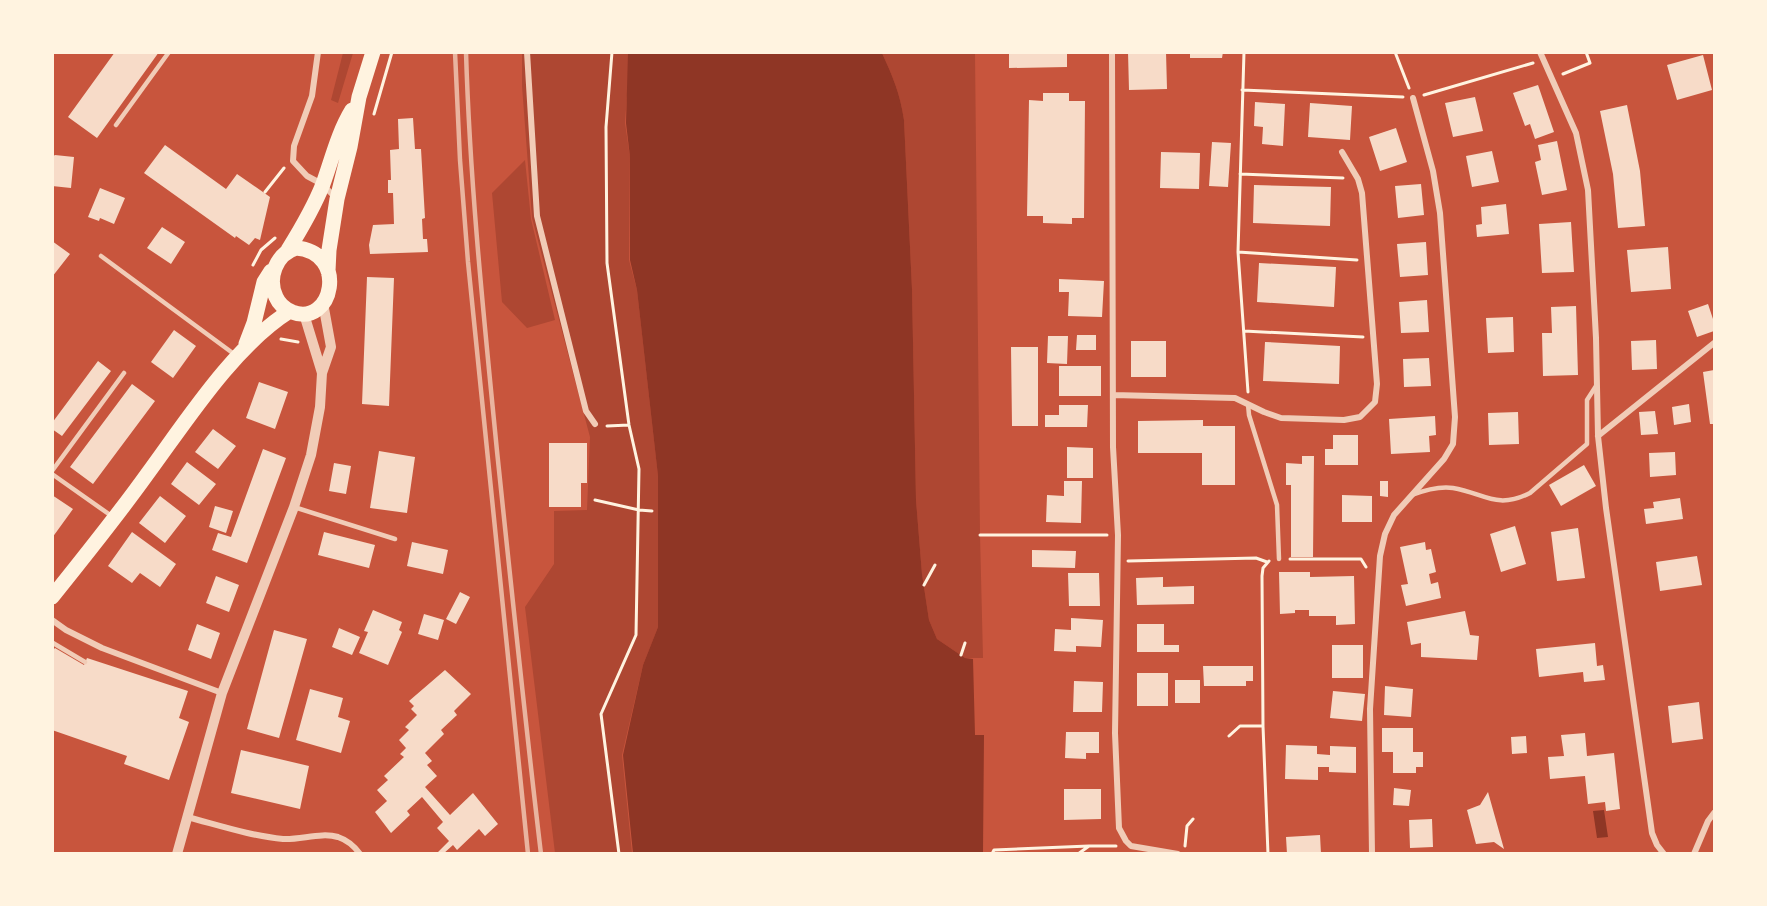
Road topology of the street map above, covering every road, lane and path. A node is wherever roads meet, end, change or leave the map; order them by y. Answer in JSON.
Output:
{"nodes":[{"id":1,"x":169,"y":52,"type":"edge"},
{"id":2,"x":318,"y":52,"type":"edge"},
{"id":3,"x":373,"y":52,"type":"edge"},
{"id":4,"x":527,"y":52,"type":"edge"},
{"id":5,"x":612,"y":52,"type":"edge"},
{"id":6,"x":1112,"y":52,"type":"edge"},
{"id":7,"x":1244,"y":52,"type":"edge"},
{"id":8,"x":1395,"y":52,"type":"edge"},
{"id":9,"x":1540,"y":52,"type":"edge"},
{"id":10,"x":1586,"y":52,"type":"edge"},
{"id":11,"x":1543,"y":60,"type":"junction"},
{"id":12,"x":1551,"y":78,"type":"junction"},
{"id":13,"x":1242,"y":90,"type":"junction"},
{"id":14,"x":359,"y":97,"type":"junction"},
{"id":15,"x":1413,"y":98,"type":"junction"},
{"id":16,"x":116,"y":125,"type":"dead end"},
{"id":17,"x":1342,"y":152,"type":"dead end"},
{"id":18,"x":281,"y":170,"type":"dead end"},
{"id":19,"x":1240,"y":174,"type":"junction"},
{"id":20,"x":1358,"y":179,"type":"junction"},
{"id":21,"x":322,"y":184,"type":"junction"},
{"id":22,"x":264,"y":192,"type":"dead end"},
{"id":23,"x":337,"y":199,"type":"junction"},
{"id":24,"x":288,"y":250,"type":"junction"},
{"id":25,"x":1238,"y":252,"type":"junction"},
{"id":26,"x":101,"y":256,"type":"dead end"},
{"id":27,"x":1368,"y":261,"type":"junction"},
{"id":28,"x":275,"y":267,"type":"junction"},
{"id":29,"x":328,"y":271,"type":"junction"},
{"id":30,"x":323,"y":303,"type":"junction"},
{"id":31,"x":297,"y":313,"type":"junction"},
{"id":32,"x":1243,"y":331,"type":"junction"},
{"id":33,"x":1374,"y":338,"type":"junction"},
{"id":34,"x":1714,"y":343,"type":"edge"},
{"id":35,"x":241,"y":352,"type":"junction"},
{"id":36,"x":124,"y":373,"type":"dead end"},
{"id":37,"x":322,"y":373,"type":"junction"},
{"id":38,"x":1596,"y":386,"type":"junction"},
{"id":39,"x":1113,"y":395,"type":"junction"},
{"id":40,"x":1248,"y":403,"type":"junction"},
{"id":41,"x":595,"y":424,"type":"joint"},
{"id":42,"x":629,"y":425,"type":"junction"},
{"id":43,"x":1598,"y":436,"type":"junction"},
{"id":44,"x":52,"y":472,"type":"edge"},
{"id":45,"x":1410,"y":496,"type":"junction"},
{"id":46,"x":596,"y":500,"type":"dead end"},
{"id":47,"x":294,"y":507,"type":"junction"},
{"id":48,"x":639,"y":510,"type":"junction"},
{"id":49,"x":652,"y":510,"type":"dead end"},
{"id":50,"x":115,"y":519,"type":"junction"},
{"id":51,"x":980,"y":535,"type":"dead end"},
{"id":52,"x":1118,"y":535,"type":"junction"},
{"id":53,"x":395,"y":539,"type":"dead end"},
{"id":54,"x":1279,"y":559,"type":"junction"},
{"id":55,"x":1116,"y":561,"type":"junction"},
{"id":56,"x":1267,"y":562,"type":"junction"},
{"id":57,"x":935,"y":565,"type":"dead end"},
{"id":58,"x":924,"y":585,"type":"dead end"},
{"id":59,"x":1378,"y":585,"type":"junction"},
{"id":60,"x":52,"y":597,"type":"edge"},
{"id":61,"x":52,"y":620,"type":"edge"},
{"id":62,"x":965,"y":643,"type":"dead end"},
{"id":63,"x":53,"y":644,"type":"edge"},
{"id":64,"x":961,"y":655,"type":"dead end"},
{"id":65,"x":85,"y":662,"type":"dead end"},
{"id":66,"x":222,"y":693,"type":"junction"},
{"id":67,"x":1263,"y":726,"type":"junction"},
{"id":68,"x":1229,"y":736,"type":"dead end"},
{"id":69,"x":1714,"y":813,"type":"edge"},
{"id":70,"x":187,"y":817,"type":"junction"},
{"id":71,"x":1193,"y":819,"type":"dead end"},
{"id":72,"x":1089,"y":846,"type":"junction"},
{"id":73,"x":1131,"y":846,"type":"junction"},
{"id":74,"x":177,"y":854,"type":"edge"},
{"id":75,"x":360,"y":854,"type":"edge"},
{"id":76,"x":619,"y":854,"type":"edge"},
{"id":77,"x":992,"y":854,"type":"edge"},
{"id":78,"x":1078,"y":854,"type":"edge"},
{"id":79,"x":1178,"y":854,"type":"edge"},
{"id":80,"x":1184,"y":854,"type":"edge"},
{"id":81,"x":1268,"y":854,"type":"edge"},
{"id":82,"x":1372,"y":854,"type":"edge"},
{"id":83,"x":1665,"y":854,"type":"edge"},
{"id":84,"x":1694,"y":854,"type":"edge"}],
"edges":[{"from":1,"to":16,"type":"lane"},
{"from":2,"to":21,"type":"street"},
{"from":3,"to":14,"type":"main road"},
{"from":4,"to":41,"type":"street"},
{"from":5,"to":42,"type":"path"},
{"from":6,"to":39,"type":"street"},
{"from":7,"to":13,"type":"path"},
{"from":8,"to":15,"type":"path"},
{"from":9,"to":11,"type":"street"},
{"from":10,"to":12,"type":"path"},
{"from":11,"to":12,"type":"street"},
{"from":11,"to":15,"type":"path"},
{"from":12,"to":38,"type":"street"},
{"from":13,"to":15,"type":"path"},
{"from":13,"to":19,"type":"path"},
{"from":14,"to":21,"type":"main road"},
{"from":14,"to":23,"type":"main road"},
{"from":15,"to":45,"type":"street"},
{"from":17,"to":20,"type":"street"},
{"from":18,"to":22,"type":"path"},
{"from":19,"to":20,"type":"path"},
{"from":19,"to":25,"type":"path"},
{"from":20,"to":27,"type":"street"},
{"from":21,"to":23,"type":"street"},
{"from":21,"to":24,"type":"main road"},
{"from":23,"to":29,"type":"main road"},
{"from":24,"to":28,"type":"main road"},
{"from":24,"to":29,"type":"main road"},
{"from":25,"to":27,"type":"path"},
{"from":25,"to":32,"type":"path"},
{"from":26,"to":35,"type":"lane"},
{"from":27,"to":33,"type":"street"},
{"from":28,"to":31,"type":"main road"},
{"from":28,"to":35,"type":"main road"},
{"from":29,"to":30,"type":"main road"},
{"from":30,"to":31,"type":"main road"},
{"from":30,"to":37,"type":"street"},
{"from":31,"to":35,"type":"main road"},
{"from":31,"to":37,"type":"street"},
{"from":32,"to":33,"type":"path"},
{"from":32,"to":40,"type":"path"},
{"from":33,"to":40,"type":"street"},
{"from":34,"to":43,"type":"street"},
{"from":35,"to":50,"type":"main road"},
{"from":36,"to":44,"type":"lane"},
{"from":37,"to":47,"type":"street"},
{"from":38,"to":43,"type":"street"},
{"from":38,"to":45,"type":"lane"},
{"from":39,"to":40,"type":"street"},
{"from":39,"to":52,"type":"street"},
{"from":40,"to":54,"type":"lane"},
{"from":41,"to":42,"type":"path"},
{"from":42,"to":48,"type":"path"},
{"from":43,"to":83,"type":"street"},
{"from":44,"to":50,"type":"lane"},
{"from":45,"to":59,"type":"street"},
{"from":46,"to":48,"type":"path"},
{"from":47,"to":53,"type":"lane"},
{"from":47,"to":66,"type":"street"},
{"from":48,"to":49,"type":"path"},
{"from":48,"to":76,"type":"path"},
{"from":50,"to":60,"type":"main road"},
{"from":51,"to":52,"type":"path"},
{"from":52,"to":55,"type":"street"},
{"from":54,"to":56,"type":"path"},
{"from":54,"to":59,"type":"path"},
{"from":55,"to":56,"type":"path"},
{"from":55,"to":73,"type":"street"},
{"from":56,"to":67,"type":"path"},
{"from":57,"to":58,"type":"path"},
{"from":59,"to":82,"type":"street"},
{"from":61,"to":66,"type":"street"},
{"from":62,"to":64,"type":"path"},
{"from":63,"to":65,"type":"lane"},
{"from":66,"to":70,"type":"street"},
{"from":67,"to":68,"type":"path"},
{"from":67,"to":81,"type":"path"},
{"from":69,"to":84,"type":"street"},
{"from":70,"to":74,"type":"street"},
{"from":70,"to":75,"type":"street"},
{"from":71,"to":80,"type":"path"},
{"from":72,"to":73,"type":"path"},
{"from":72,"to":77,"type":"path"},
{"from":72,"to":78,"type":"path"},
{"from":73,"to":79,"type":"street"}]}
